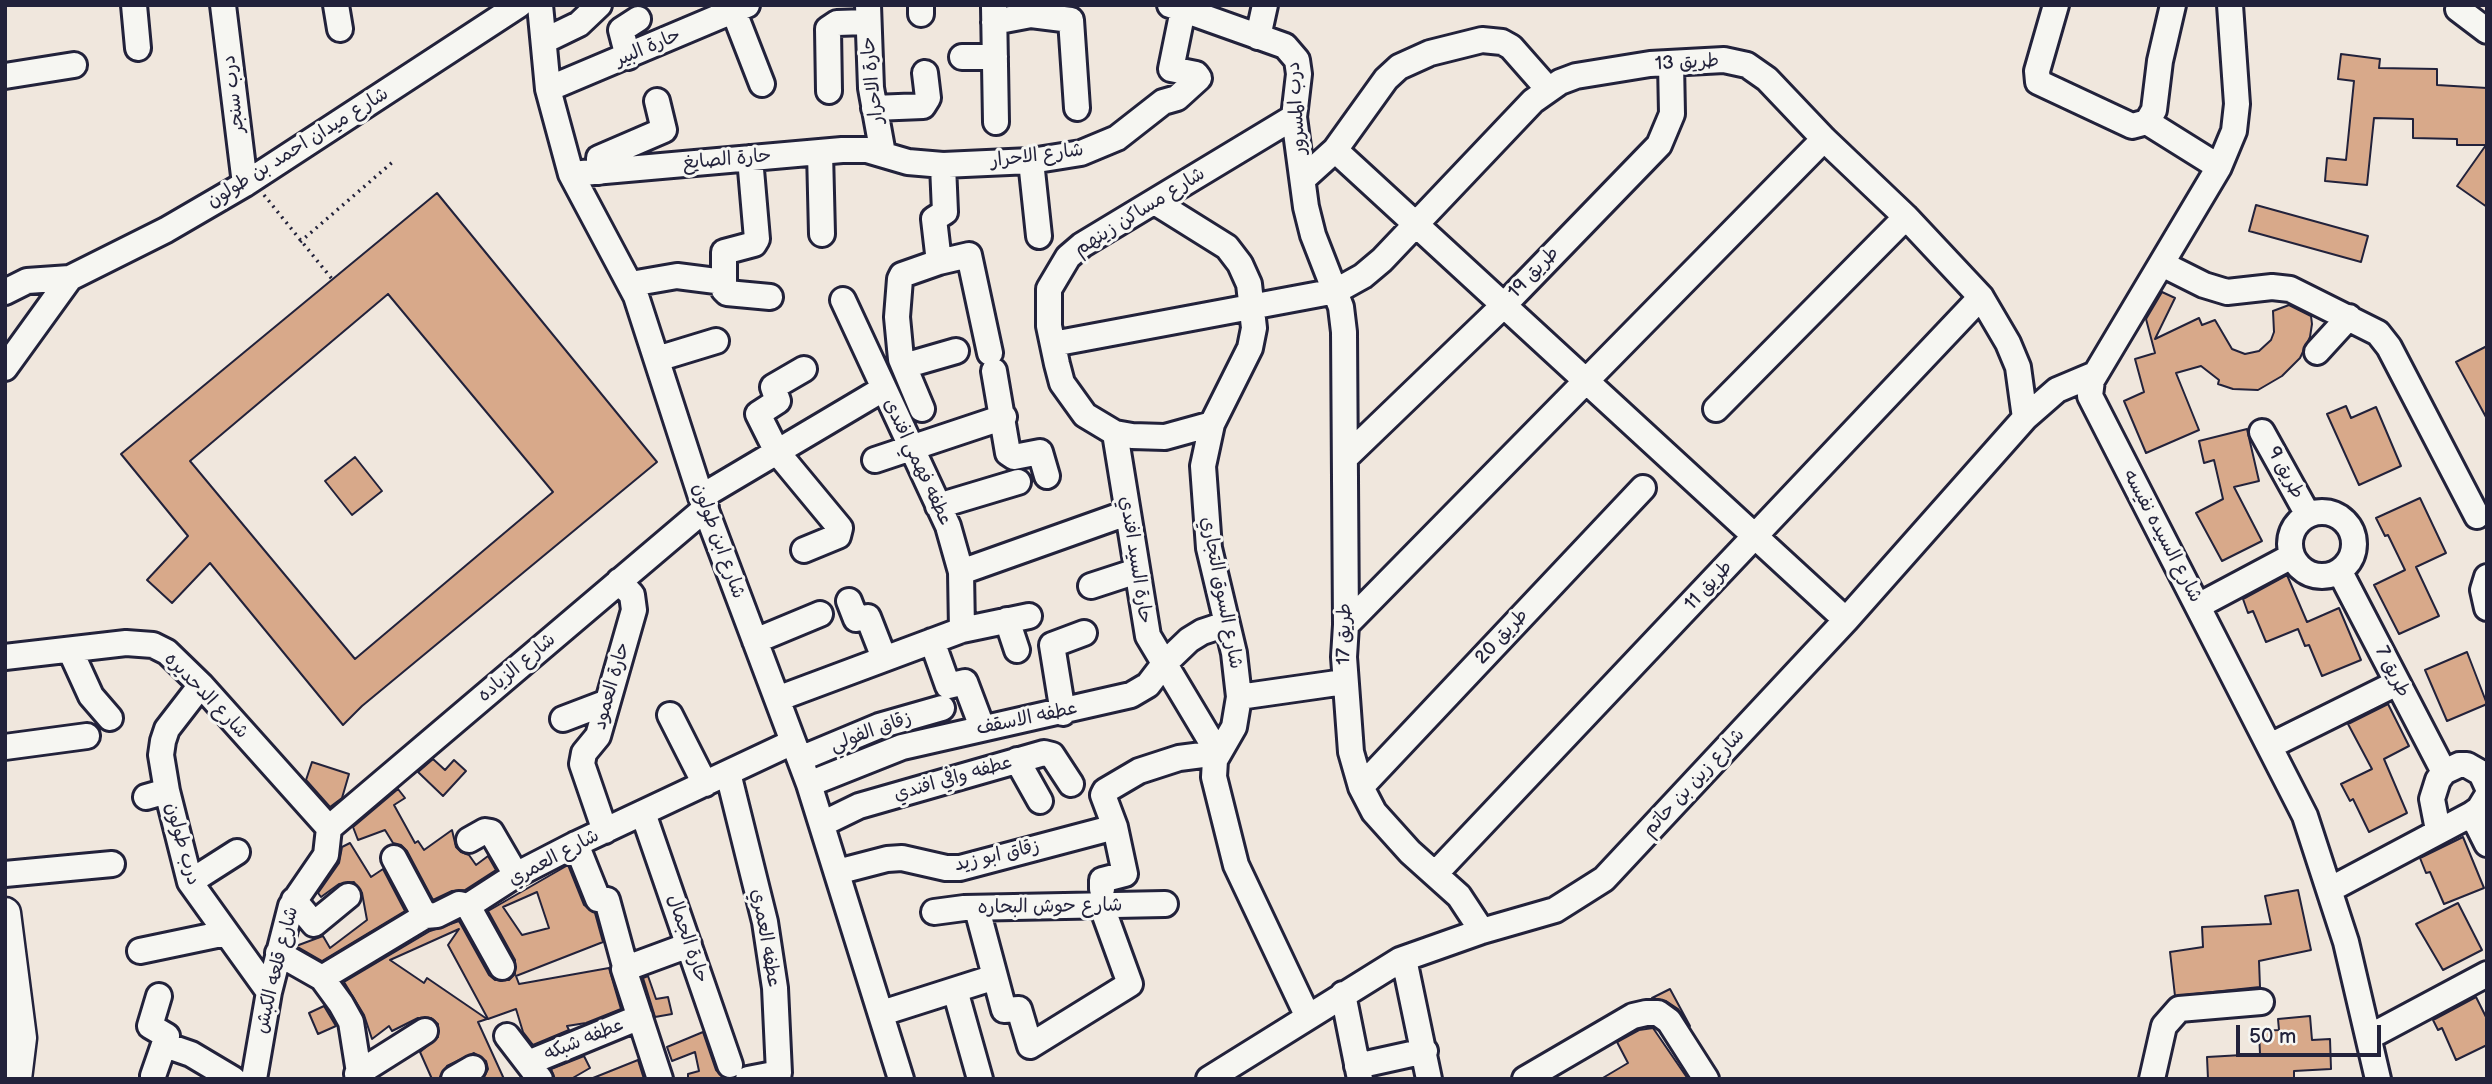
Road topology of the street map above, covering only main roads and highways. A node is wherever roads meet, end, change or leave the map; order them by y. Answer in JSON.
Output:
{"nodes":[{"id":1,"x":5,"y":913,"type":"edge"},
{"id":2,"x":16,"y":1079,"type":"edge"}],
"edges":[{"from":1,"to":2,"type":"main road"}]}
